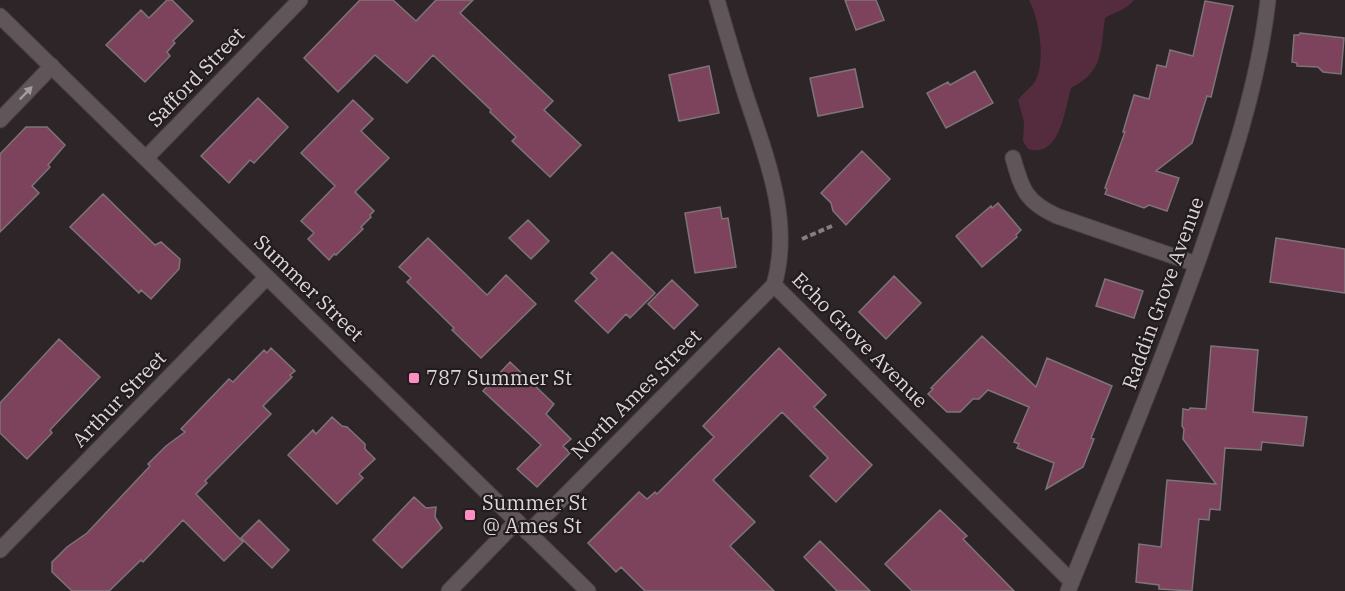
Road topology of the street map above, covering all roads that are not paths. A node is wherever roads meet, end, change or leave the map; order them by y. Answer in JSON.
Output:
{"nodes":[{"id":1,"x":300,"y":0,"type":"edge"},
{"id":2,"x":717,"y":0,"type":"edge"},
{"id":3,"x":1268,"y":0,"type":"edge"},
{"id":4,"x":0,"y":16,"type":"edge"},
{"id":5,"x":52,"y":66,"type":"junction"},
{"id":6,"x":0,"y":120,"type":"edge"},
{"id":7,"x":146,"y":158,"type":"junction"},
{"id":8,"x":1013,"y":158,"type":"dead end"},
{"id":9,"x":1196,"y":264,"type":"junction"},
{"id":10,"x":267,"y":277,"type":"junction"},
{"id":11,"x":774,"y":285,"type":"junction"},
{"id":12,"x":517,"y":521,"type":"junction"},
{"id":13,"x":528,"y":533,"type":"junction"},
{"id":14,"x":0,"y":550,"type":"edge"},
{"id":15,"x":1070,"y":586,"type":"edge"},
{"id":16,"x":449,"y":591,"type":"edge"},
{"id":17,"x":588,"y":591,"type":"edge"}],
"edges":[{"from":1,"to":7,"type":"street","name":"Safford Street"},
{"from":2,"to":11,"type":"street","name":"Echo Grove Avenue"},
{"from":3,"to":9,"type":"street","name":"Raddin Grove Avenue"},
{"from":4,"to":5,"type":"street","name":"Summer Street"},
{"from":6,"to":5,"type":"street","one_way":true},
{"from":5,"to":7,"type":"street","name":"Summer Street"},
{"from":7,"to":10,"type":"street","name":"Summer Street"},
{"from":8,"to":9,"type":"street"},
{"from":9,"to":15,"type":"street","name":"Raddin Grove Avenue"},
{"from":10,"to":12,"type":"street","name":"Summer Street"},
{"from":10,"to":14,"type":"street","name":"Arthur Street"},
{"from":11,"to":13,"type":"street","name":"North Ames Street"},
{"from":11,"to":15,"type":"street","name":"Echo Grove Avenue"},
{"from":12,"to":13,"type":"street","name":"Summer Street"},
{"from":12,"to":16,"type":"street"},
{"from":13,"to":17,"type":"street","name":"Summer Street"}]}
